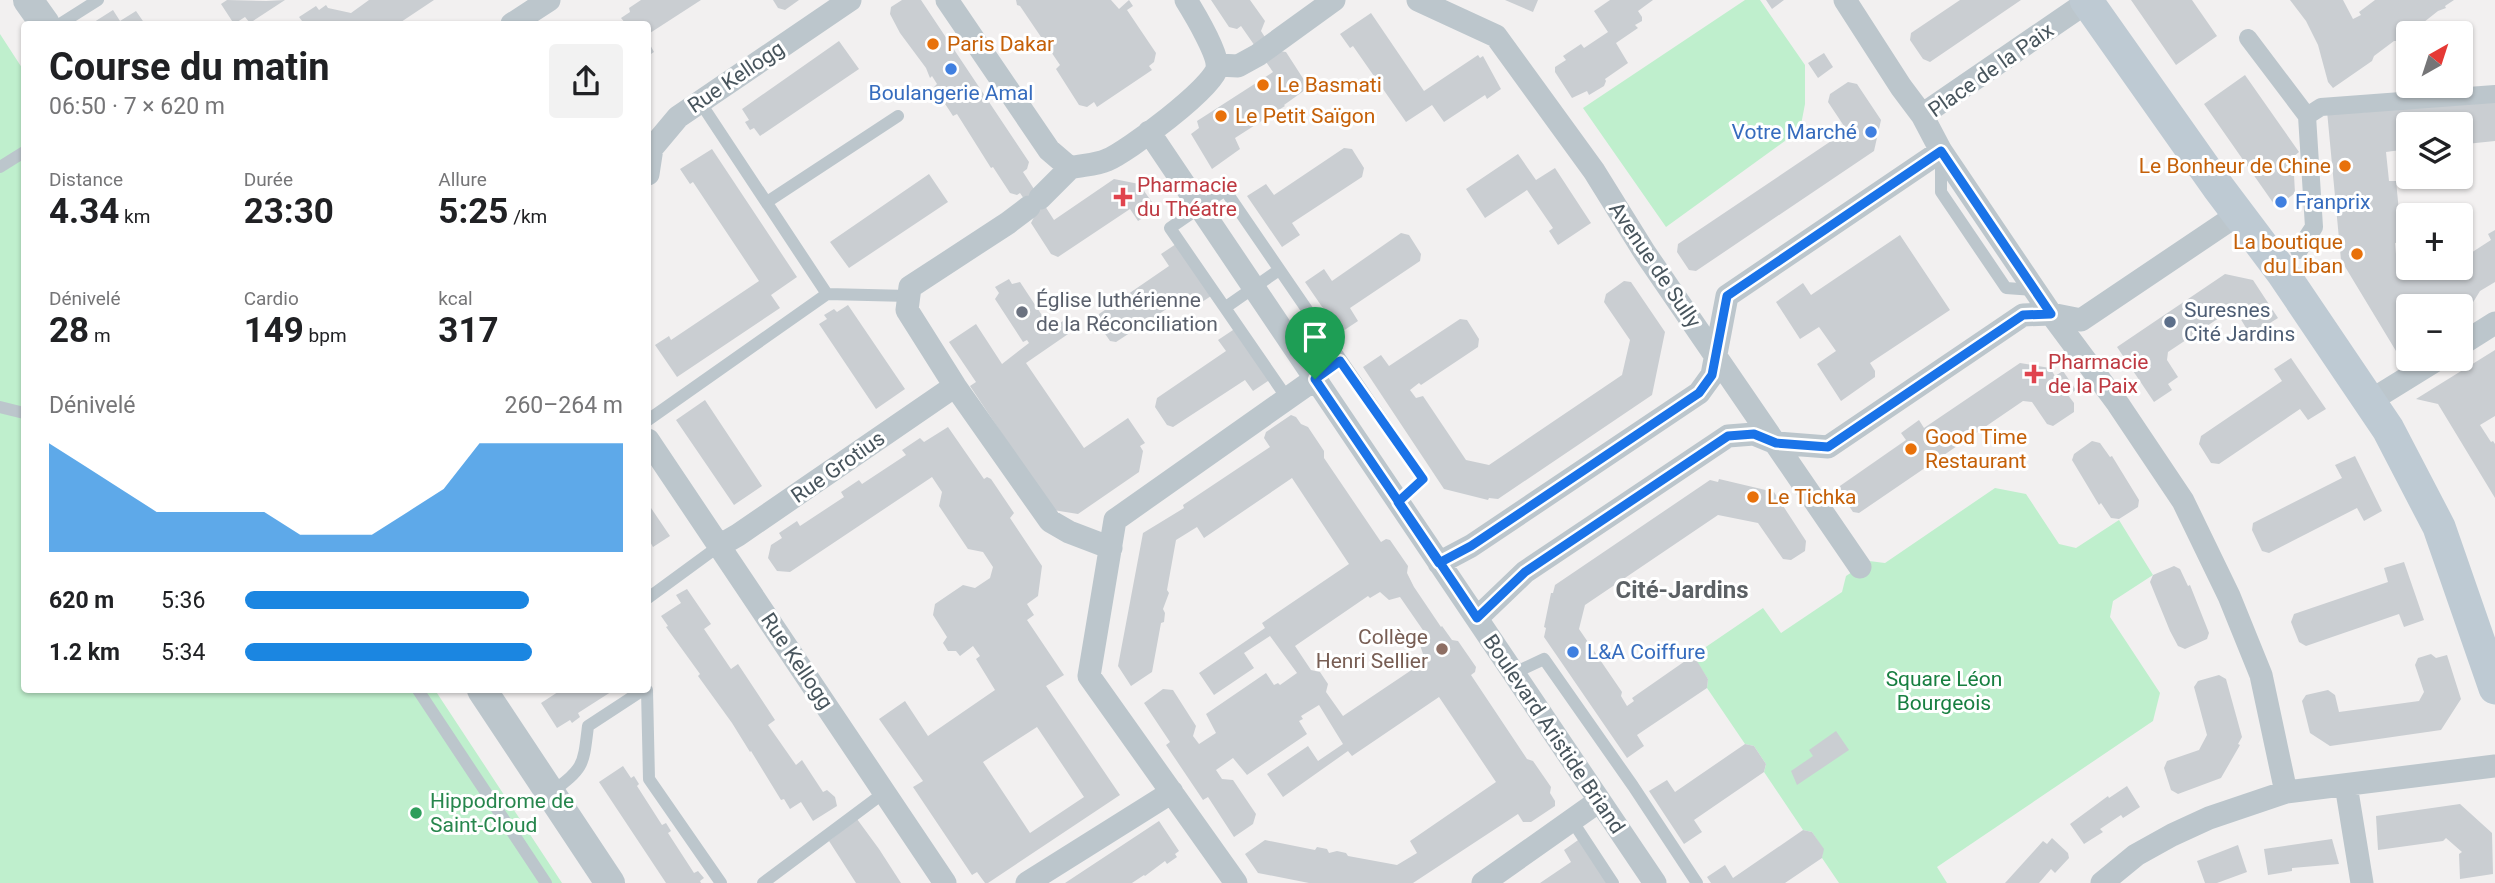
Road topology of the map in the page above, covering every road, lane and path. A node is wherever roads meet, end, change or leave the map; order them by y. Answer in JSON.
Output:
{"nodes":[{"id":1,"x":28,"y":0,"type":"edge"},
{"id":2,"x":98,"y":0,"type":"edge"},
{"id":3,"x":549,"y":0,"type":"edge"},
{"id":4,"x":850,"y":0,"type":"edge"},
{"id":5,"x":947,"y":0,"type":"edge"},
{"id":6,"x":1186,"y":0,"type":"edge"},
{"id":7,"x":1334,"y":0,"type":"edge"},
{"id":8,"x":1418,"y":0,"type":"edge"},
{"id":9,"x":1845,"y":0,"type":"edge"},
{"id":10,"x":2086,"y":1,"type":"edge"},
{"id":11,"x":43,"y":21,"type":"edge"},
{"id":12,"x":65,"y":21,"type":"edge"},
{"id":13,"x":517,"y":21,"type":"edge"},
{"id":14,"x":2248,"y":38,"type":"dead end"},
{"id":15,"x":1218,"y":65,"type":"junction"},
{"id":16,"x":2495,"y":94,"type":"edge"},
{"id":17,"x":700,"y":102,"type":"junction"},
{"id":18,"x":1922,"y":115,"type":"junction"},
{"id":19,"x":2307,"y":116,"type":"junction"},
{"id":20,"x":898,"y":117,"type":"dead end"},
{"id":21,"x":1149,"y":132,"type":"junction"},
{"id":22,"x":1941,"y":151,"type":"junction"},
{"id":23,"x":21,"y":154,"type":"edge"},
{"id":24,"x":651,"y":154,"type":"edge"},
{"id":25,"x":0,"y":167,"type":"edge"},
{"id":26,"x":1070,"y":168,"type":"junction"},
{"id":27,"x":767,"y":202,"type":"junction"},
{"id":28,"x":1200,"y":207,"type":"junction"},
{"id":29,"x":2237,"y":215,"type":"junction"},
{"id":30,"x":2298,"y":250,"type":"dead end"},
{"id":31,"x":1279,"y":270,"type":"junction"},
{"id":32,"x":1254,"y":287,"type":"junction"},
{"id":33,"x":827,"y":294,"type":"junction"},
{"id":34,"x":909,"y":296,"type":"junction"},
{"id":35,"x":1226,"y":307,"type":"junction"},
{"id":36,"x":2051,"y":314,"type":"junction"},
{"id":37,"x":2495,"y":323,"type":"edge"},
{"id":38,"x":2473,"y":337,"type":"edge"},
{"id":39,"x":1716,"y":354,"type":"junction"},
{"id":40,"x":1340,"y":361,"type":"junction"},
{"id":41,"x":2419,"y":371,"type":"edge"},
{"id":42,"x":1315,"y":379,"type":"junction"},
{"id":43,"x":955,"y":386,"type":"junction"},
{"id":44,"x":1287,"y":398,"type":"junction"},
{"id":45,"x":2370,"y":401,"type":"junction"},
{"id":46,"x":0,"y":407,"type":"edge"},
{"id":47,"x":21,"y":412,"type":"edge"},
{"id":48,"x":651,"y":418,"type":"edge"},
{"id":49,"x":1776,"y":443,"type":"junction"},
{"id":50,"x":651,"y":454,"type":"edge"},
{"id":51,"x":1398,"y":502,"type":"junction"},
{"id":52,"x":719,"y":545,"type":"junction"},
{"id":53,"x":1111,"y":548,"type":"junction"},
{"id":54,"x":1439,"y":563,"type":"junction"},
{"id":55,"x":1860,"y":567,"type":"dead end"},
{"id":56,"x":651,"y":596,"type":"edge"},
{"id":57,"x":1477,"y":618,"type":"junction"},
{"id":58,"x":1514,"y":673,"type":"junction"},
{"id":59,"x":2495,"y":688,"type":"edge"},
{"id":60,"x":420,"y":693,"type":"edge"},
{"id":61,"x":484,"y":693,"type":"edge"},
{"id":62,"x":640,"y":693,"type":"edge"},
{"id":63,"x":645,"y":693,"type":"edge"},
{"id":64,"x":2495,"y":766,"type":"edge"},
{"id":65,"x":2346,"y":785,"type":"junction"},
{"id":66,"x":886,"y":792,"type":"junction"},
{"id":67,"x":1171,"y":792,"type":"junction"},
{"id":68,"x":2286,"y":792,"type":"junction"},
{"id":69,"x":551,"y":793,"type":"junction"},
{"id":70,"x":1599,"y":801,"type":"junction"},
{"id":71,"x":1571,"y":819,"type":"junction"},
{"id":72,"x":546,"y":883,"type":"edge"},
{"id":73,"x":610,"y":883,"type":"edge"},
{"id":74,"x":721,"y":883,"type":"edge"},
{"id":75,"x":763,"y":883,"type":"edge"},
{"id":76,"x":945,"y":883,"type":"edge"},
{"id":77,"x":1027,"y":883,"type":"edge"},
{"id":78,"x":1236,"y":883,"type":"edge"},
{"id":79,"x":1483,"y":883,"type":"edge"},
{"id":80,"x":1613,"y":883,"type":"edge"},
{"id":81,"x":1654,"y":883,"type":"edge"},
{"id":82,"x":1697,"y":883,"type":"edge"},
{"id":83,"x":2102,"y":883,"type":"edge"},
{"id":84,"x":2362,"y":883,"type":"edge"}],
"edges":[{"from":1,"to":11,"type":"street"},
{"from":2,"to":12,"type":"lane"},
{"from":3,"to":13,"type":"street"},
{"from":4,"to":17,"type":"street","name":"Rue Kellogg"},
{"from":5,"to":26,"type":"street"},
{"from":6,"to":15,"type":"street"},
{"from":7,"to":15,"type":"street"},
{"from":8,"to":39,"type":"street","name":"Avenue de Sully"},
{"from":9,"to":18,"type":"street"},
{"from":10,"to":18,"type":"street","name":"Place de la Paix"},
{"from":10,"to":29,"type":"main road"},
{"from":14,"to":19,"type":"street"},
{"from":15,"to":21,"type":"street"},
{"from":16,"to":19,"type":"street"},
{"from":17,"to":24,"type":"street","name":"Rue Kellogg"},
{"from":17,"to":27,"type":"lane"},
{"from":18,"to":22,"type":"street","name":"Place de la Paix"},
{"from":19,"to":30,"type":"street"},
{"from":20,"to":27,"type":"lane"},
{"from":21,"to":26,"type":"street"},
{"from":21,"to":28,"type":"street","name":"Boulevard Aristide Briand"},
{"from":22,"to":36,"type":"street","name":"Place de la Paix"},
{"from":22,"to":39,"type":"street"},
{"from":23,"to":25,"type":"lane"},
{"from":26,"to":34,"type":"street"},
{"from":27,"to":33,"type":"lane"},
{"from":28,"to":31,"type":"lane"},
{"from":28,"to":32,"type":"street","name":"Boulevard Aristide Briand"},
{"from":28,"to":35,"type":"lane"},
{"from":29,"to":36,"type":"street"},
{"from":29,"to":45,"type":"main road"},
{"from":31,"to":32,"type":"lane"},
{"from":31,"to":40,"type":"lane"},
{"from":32,"to":35,"type":"lane"},
{"from":32,"to":42,"type":"street","name":"Boulevard Aristide Briand"},
{"from":33,"to":34,"type":"lane"},
{"from":33,"to":48,"type":"lane"},
{"from":34,"to":43,"type":"street"},
{"from":35,"to":44,"type":"lane"},
{"from":36,"to":49,"type":"street"},
{"from":36,"to":68,"type":"street","name":"Place de la Paix"},
{"from":37,"to":38,"type":"street"},
{"from":39,"to":49,"type":"street","name":"Avenue de Sully"},
{"from":39,"to":54,"type":"street"},
{"from":40,"to":42,"type":"lane"},
{"from":40,"to":51,"type":"lane"},
{"from":41,"to":45,"type":"street"},
{"from":42,"to":44,"type":"street"},
{"from":42,"to":51,"type":"street","name":"Boulevard Aristide Briand"},
{"from":43,"to":52,"type":"street","name":"Rue Grotius"},
{"from":43,"to":53,"type":"street"},
{"from":44,"to":53,"type":"street"},
{"from":45,"to":59,"type":"main road"},
{"from":46,"to":47,"type":"lane"},
{"from":49,"to":55,"type":"street","name":"Avenue de Sully"},
{"from":49,"to":57,"type":"street"},
{"from":50,"to":52,"type":"street","name":"Rue Kellogg"},
{"from":51,"to":54,"type":"street","name":"Boulevard Aristide Briand"},
{"from":52,"to":56,"type":"lane"},
{"from":52,"to":66,"type":"street","name":"Rue Kellogg"},
{"from":53,"to":67,"type":"street"},
{"from":54,"to":57,"type":"street","name":"Boulevard Aristide Briand"},
{"from":57,"to":58,"type":"street","name":"Boulevard Aristide Briand"},
{"from":58,"to":70,"type":"street","name":"Boulevard Aristide Briand"},
{"from":58,"to":82,"type":"lane"},
{"from":60,"to":72,"type":"lane"},
{"from":61,"to":69,"type":"street"},
{"from":62,"to":69,"type":"lane"},
{"from":63,"to":74,"type":"lane"},
{"from":64,"to":65,"type":"street"},
{"from":65,"to":68,"type":"street"},
{"from":65,"to":84,"type":"street"},
{"from":66,"to":75,"type":"lane"},
{"from":66,"to":76,"type":"street","name":"Rue Kellogg"},
{"from":67,"to":77,"type":"street"},
{"from":67,"to":78,"type":"street"},
{"from":68,"to":83,"type":"street"},
{"from":69,"to":73,"type":"street"},
{"from":70,"to":71,"type":"street"},
{"from":70,"to":81,"type":"street","name":"Boulevard Aristide Briand"},
{"from":71,"to":79,"type":"street"},
{"from":71,"to":80,"type":"lane"}]}
